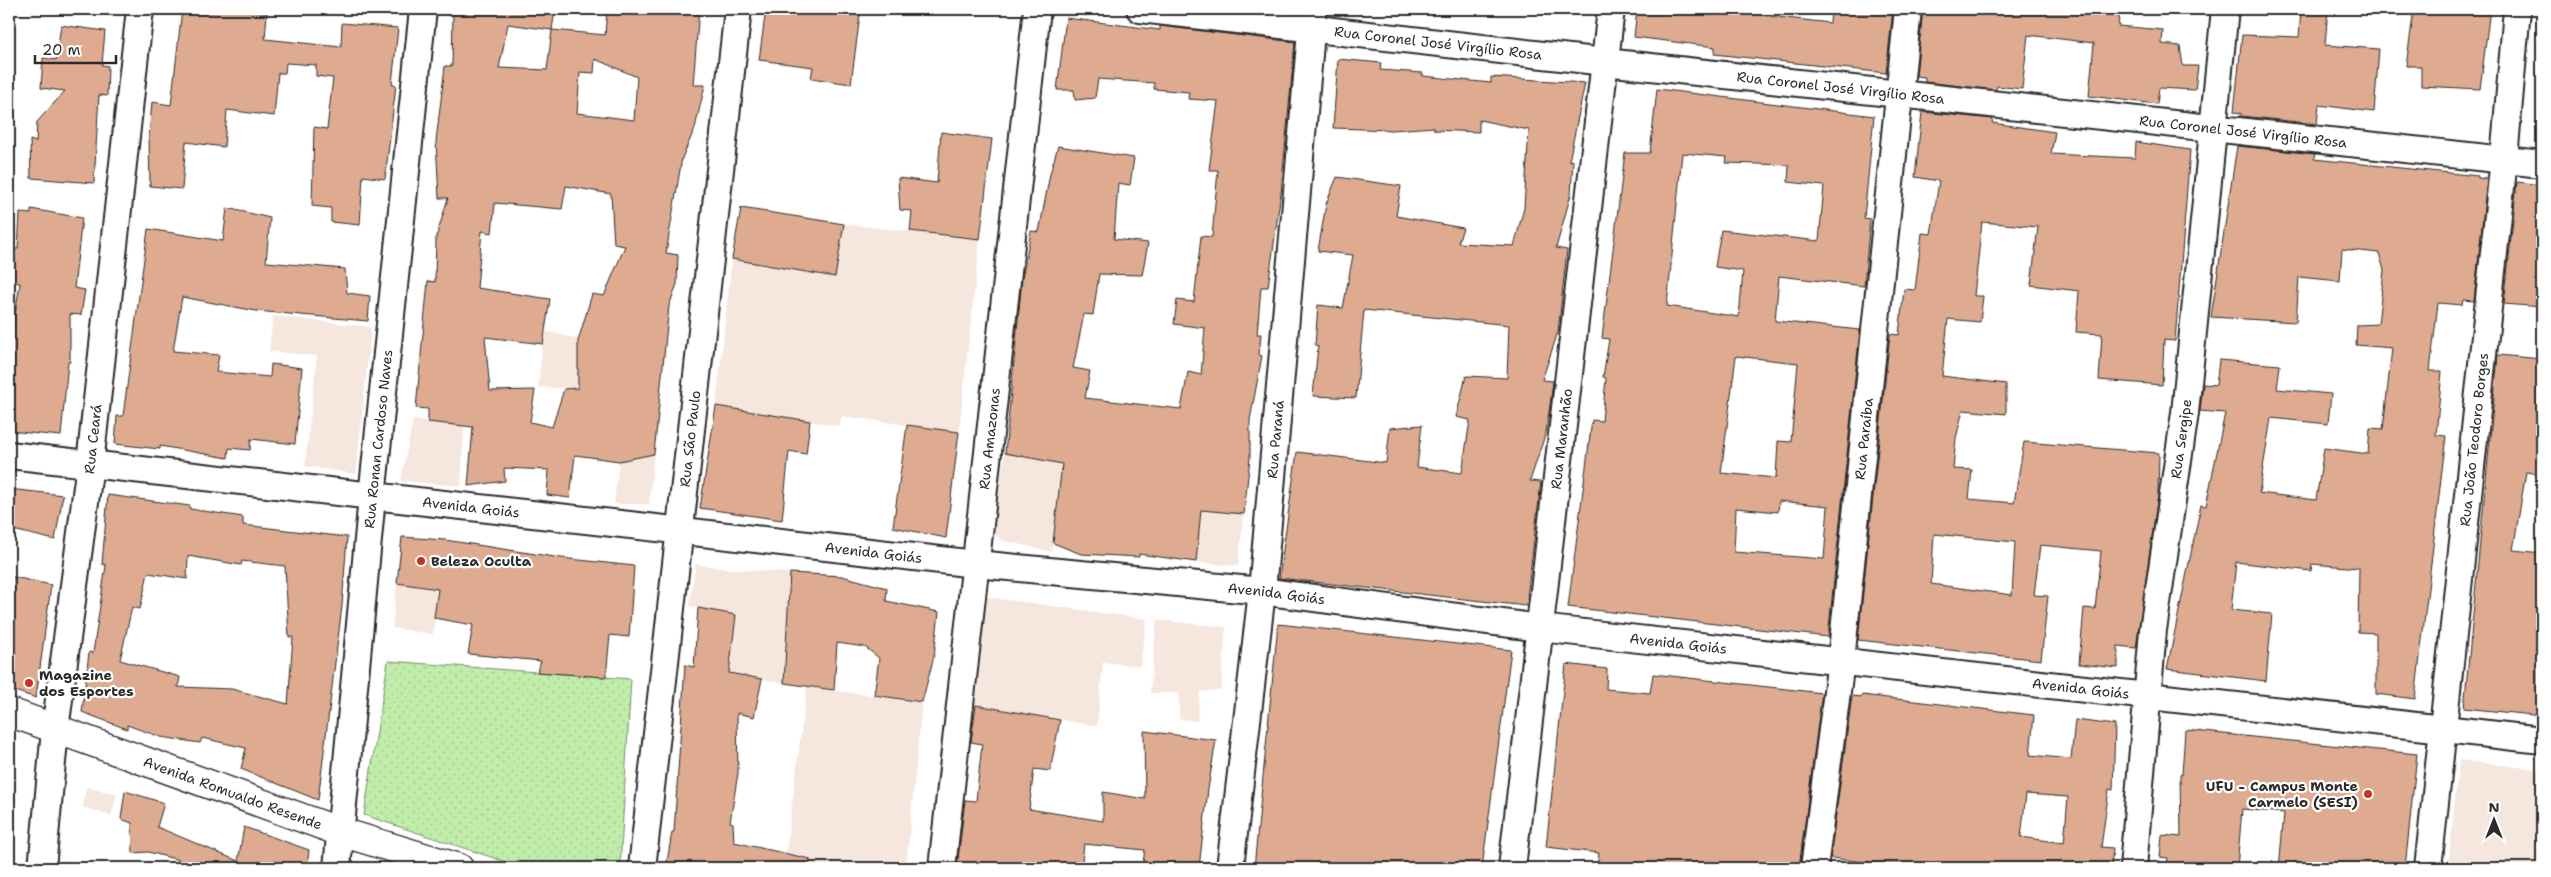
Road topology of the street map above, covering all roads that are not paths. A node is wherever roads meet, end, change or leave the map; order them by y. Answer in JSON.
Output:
{"nodes":[{"id":1,"x":140,"y":9,"type":"edge"},
{"id":2,"x":423,"y":9,"type":"edge"},
{"id":3,"x":738,"y":9,"type":"edge"},
{"id":4,"x":1037,"y":9,"type":"edge"},
{"id":5,"x":1140,"y":9,"type":"edge"},
{"id":6,"x":1611,"y":9,"type":"edge"},
{"id":7,"x":1908,"y":9,"type":"edge"},
{"id":8,"x":2225,"y":9,"type":"edge"},
{"id":9,"x":2517,"y":9,"type":"edge"},
{"id":10,"x":1312,"y":18,"type":"edge"},
{"id":11,"x":1605,"y":62,"type":"junction"},
{"id":12,"x":1898,"y":94,"type":"junction"},
{"id":13,"x":2215,"y":128,"type":"junction"},
{"id":14,"x":2504,"y":158,"type":"junction"},
{"id":15,"x":2542,"y":164,"type":"edge"},
{"id":16,"x":9,"y":455,"type":"edge"},
{"id":17,"x":90,"y":464,"type":"junction"},
{"id":18,"x":372,"y":497,"type":"junction"},
{"id":19,"x":680,"y":530,"type":"junction"},
{"id":20,"x":976,"y":564,"type":"junction"},
{"id":21,"x":1262,"y":591,"type":"junction"},
{"id":22,"x":1540,"y":628,"type":"junction"},
{"id":23,"x":1841,"y":661,"type":"junction"},
{"id":24,"x":2148,"y":694,"type":"junction"},
{"id":25,"x":9,"y":712,"type":"edge"},
{"id":26,"x":2443,"y":728,"type":"junction"},
{"id":27,"x":55,"y":730,"type":"junction"},
{"id":28,"x":2542,"y":740,"type":"edge"},
{"id":29,"x":341,"y":832,"type":"junction"},
{"id":30,"x":42,"y":868,"type":"edge"},
{"id":31,"x":338,"y":868,"type":"edge"},
{"id":32,"x":459,"y":868,"type":"edge"},
{"id":33,"x":642,"y":868,"type":"edge"},
{"id":34,"x":942,"y":868,"type":"edge"},
{"id":35,"x":1230,"y":868,"type":"edge"},
{"id":36,"x":1512,"y":868,"type":"edge"},
{"id":37,"x":1814,"y":868,"type":"edge"},
{"id":38,"x":2133,"y":868,"type":"edge"},
{"id":39,"x":2428,"y":868,"type":"edge"}],
"edges":[{"from":1,"to":17,"type":"street","name":"Rua Ceará"},
{"from":2,"to":18,"type":"street","name":"Rua Ronan Cardoso Naves"},
{"from":3,"to":19,"type":"street","name":"Rua São Paulo"},
{"from":4,"to":20,"type":"street","name":"Rua Amazonas"},
{"from":5,"to":10,"type":"street","name":"Rua Coronel José Virgílio Rosa"},
{"from":6,"to":11,"type":"street","name":"Rua Maranhão"},
{"from":7,"to":12,"type":"street","name":"Rua Paraíba"},
{"from":8,"to":13,"type":"street","name":"Rua Sergipe"},
{"from":9,"to":14,"type":"street","name":"Rua João Teodoro Borges"},
{"from":10,"to":11,"type":"street","name":"Rua Coronel José Virgílio Rosa"},
{"from":10,"to":21,"type":"street","name":"Rua Paraná"},
{"from":11,"to":12,"type":"street","name":"Rua Coronel José Virgílio Rosa"},
{"from":11,"to":22,"type":"street","name":"Rua Maranhão"},
{"from":12,"to":13,"type":"street","name":"Rua Coronel José Virgílio Rosa"},
{"from":12,"to":23,"type":"street","name":"Rua Paraíba"},
{"from":13,"to":14,"type":"street","name":"Rua Coronel José Virgílio Rosa"},
{"from":13,"to":24,"type":"street","name":"Rua Sergipe"},
{"from":14,"to":15,"type":"street","name":"Rua Coronel José Virgílio Rosa"},
{"from":14,"to":26,"type":"street","name":"Rua João Teodoro Borges"},
{"from":16,"to":17,"type":"street","name":"Avenida Goiás"},
{"from":17,"to":18,"type":"street","name":"Avenida Goiás"},
{"from":17,"to":27,"type":"street","name":"Rua Ceará"},
{"from":18,"to":19,"type":"street","name":"Avenida Goiás"},
{"from":18,"to":29,"type":"street","name":"Rua Ronan Cardoso Naves"},
{"from":19,"to":20,"type":"street","name":"Avenida Goiás"},
{"from":19,"to":33,"type":"street","name":"Rua São Paulo"},
{"from":20,"to":21,"type":"street","name":"Avenida Goiás"},
{"from":20,"to":34,"type":"street","name":"Rua Amazonas"},
{"from":21,"to":22,"type":"street","name":"Avenida Goiás"},
{"from":21,"to":35,"type":"street","name":"Rua Paraná"},
{"from":22,"to":23,"type":"street","name":"Avenida Goiás"},
{"from":22,"to":36,"type":"street","name":"Rua Maranhão"},
{"from":23,"to":24,"type":"street","name":"Avenida Goiás"},
{"from":23,"to":37,"type":"street","name":"Rua Paraíba"},
{"from":24,"to":26,"type":"street","name":"Avenida Goiás"},
{"from":24,"to":38,"type":"street","name":"Rua Sergipe"},
{"from":25,"to":27,"type":"street","name":"Avenida Romualdo Resende"},
{"from":26,"to":28,"type":"street","name":"Avenida Goiás"},
{"from":26,"to":39,"type":"street","name":"Rua João Teodoro Borges"},
{"from":27,"to":29,"type":"street","name":"Avenida Romualdo Resende"},
{"from":27,"to":30,"type":"street","name":"Rua Ceará"},
{"from":29,"to":31,"type":"street","name":"Rua Ronan Cardoso Naves"},
{"from":29,"to":32,"type":"street","name":"Avenida Romualdo Resende"}]}
